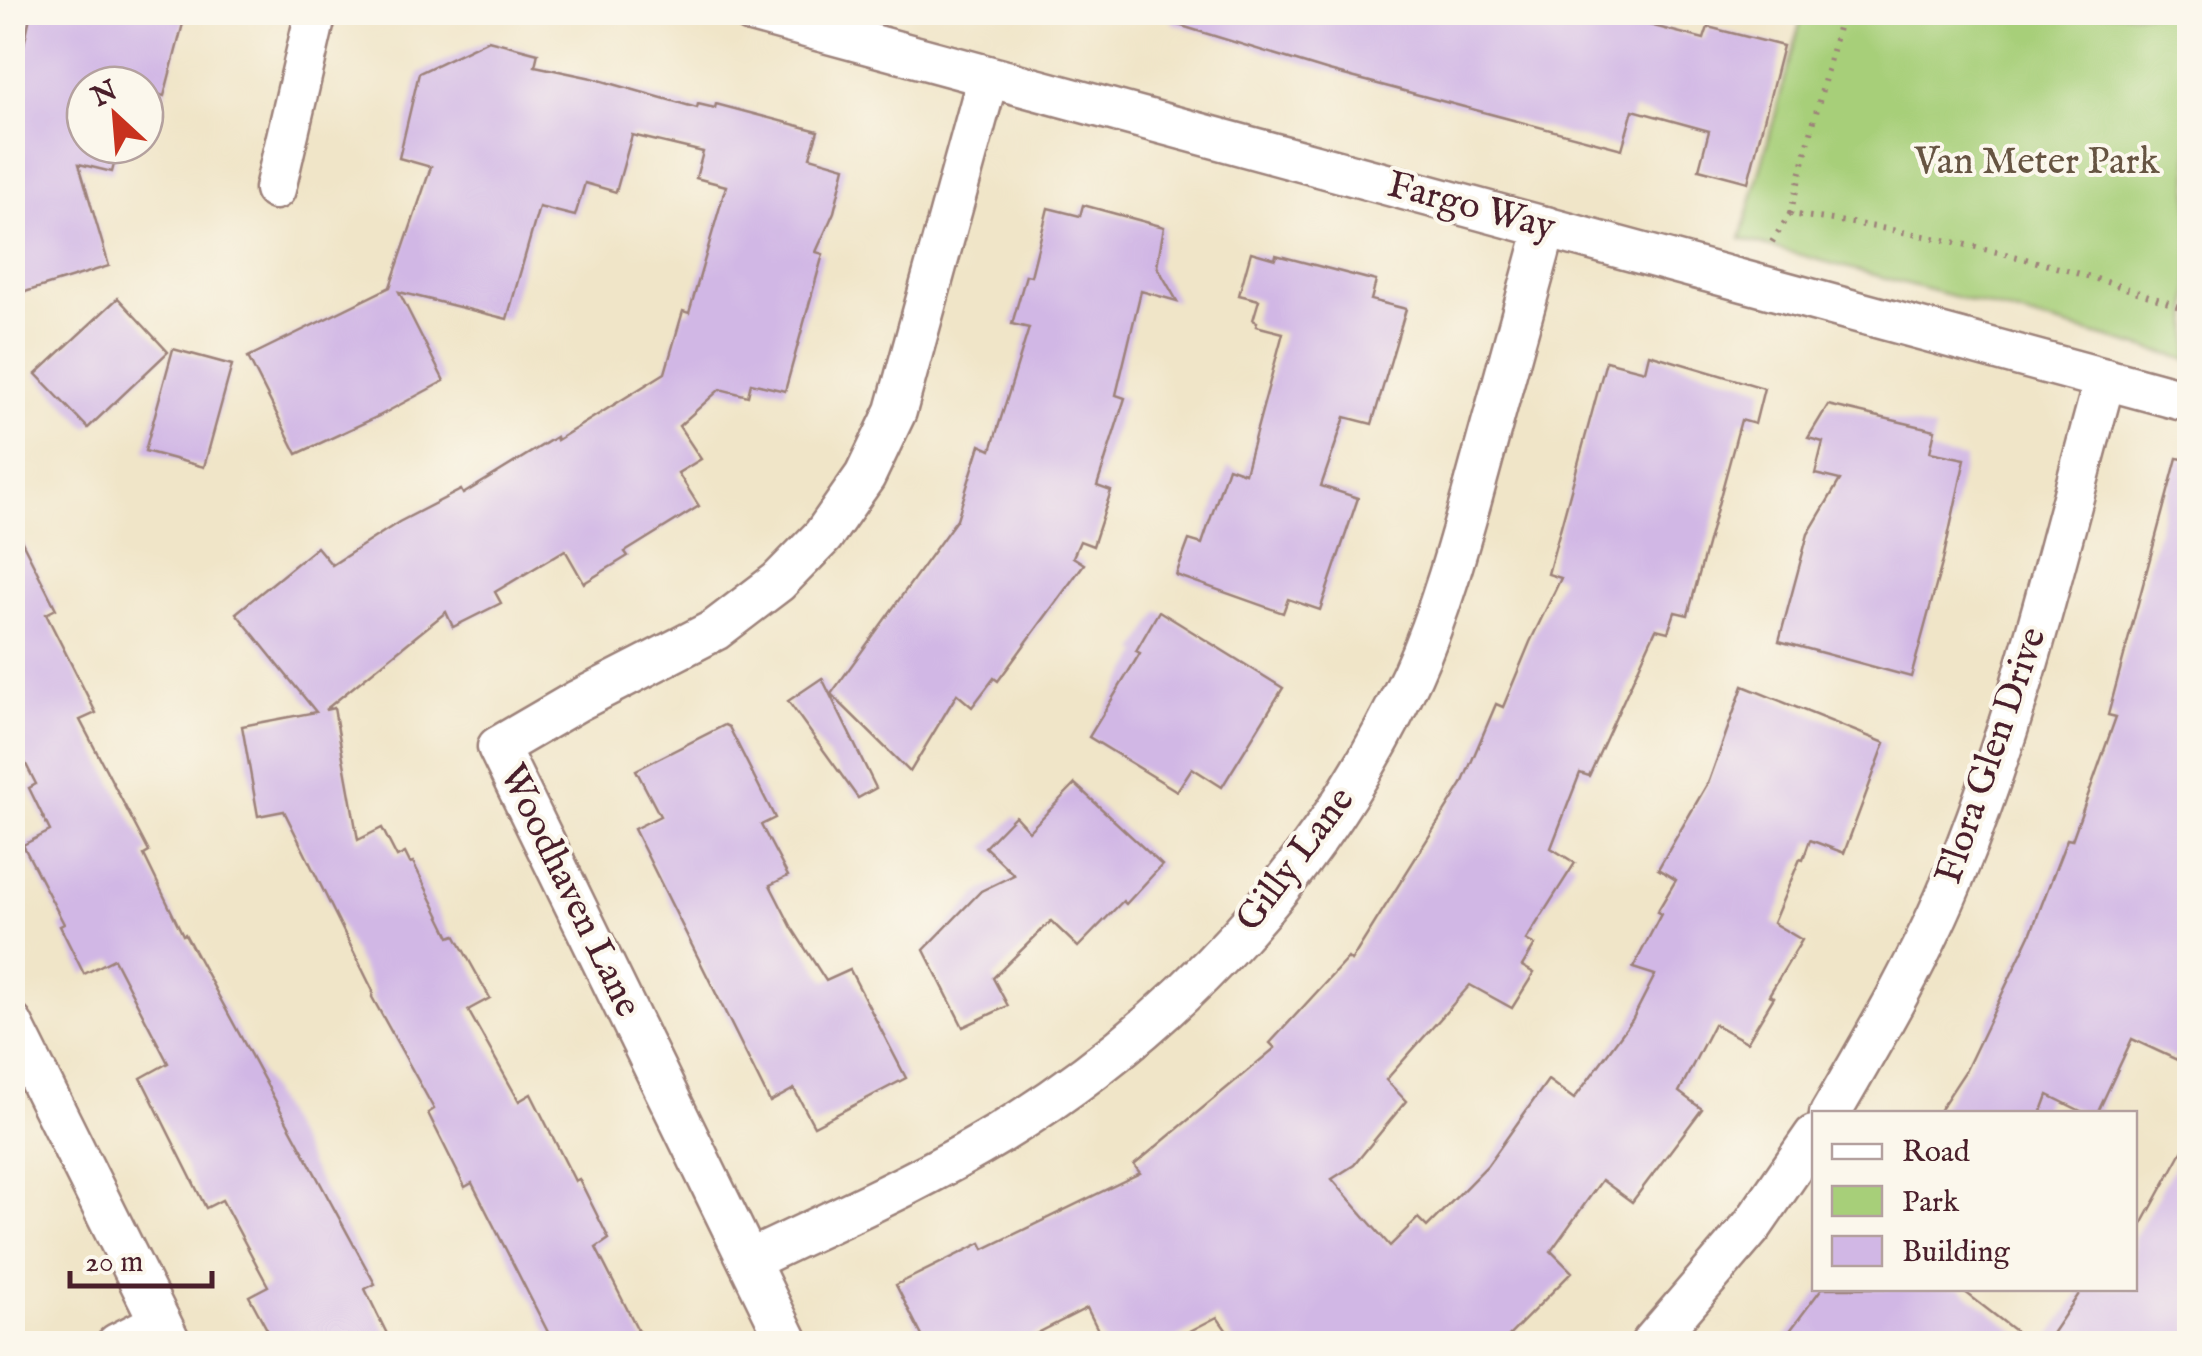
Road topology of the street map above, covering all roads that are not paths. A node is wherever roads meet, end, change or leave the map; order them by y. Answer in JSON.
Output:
{"nodes":[{"id":1,"x":316,"y":12,"type":"edge"},
{"id":2,"x":752,"y":12,"type":"edge"},
{"id":3,"x":988,"y":77,"type":"junction"},
{"id":4,"x":275,"y":189,"type":"dead end"},
{"id":5,"x":1546,"y":228,"type":"junction"},
{"id":6,"x":2105,"y":379,"type":"junction"},
{"id":7,"x":2190,"y":402,"type":"edge"},
{"id":8,"x":12,"y":1024,"type":"edge"},
{"id":9,"x":1832,"y":1111,"type":"edge"},
{"id":10,"x":1812,"y":1139,"type":"edge"},
{"id":11,"x":750,"y":1260,"type":"junction"},
{"id":12,"x":166,"y":1333,"type":"edge"},
{"id":13,"x":117,"y":1344,"type":"edge"},
{"id":14,"x":788,"y":1344,"type":"edge"},
{"id":15,"x":1651,"y":1344,"type":"edge"}],
"edges":[{"from":1,"to":4,"type":"street"},
{"from":2,"to":3,"type":"street","name":"Fargo Way"},
{"from":3,"to":5,"type":"street","name":"Fargo Way"},
{"from":3,"to":11,"type":"street","name":"Woodhaven Lane"},
{"from":5,"to":6,"type":"street","name":"Fargo Way"},
{"from":5,"to":11,"type":"street","name":"Gilly Lane"},
{"from":6,"to":7,"type":"street","name":"Fargo Way"},
{"from":6,"to":9,"type":"street","name":"Flora Glen Drive"},
{"from":8,"to":12,"type":"street"},
{"from":10,"to":15,"type":"street"},
{"from":11,"to":14,"type":"street","name":"Woodhaven Lane"},
{"from":12,"to":13,"type":"street"}]}
